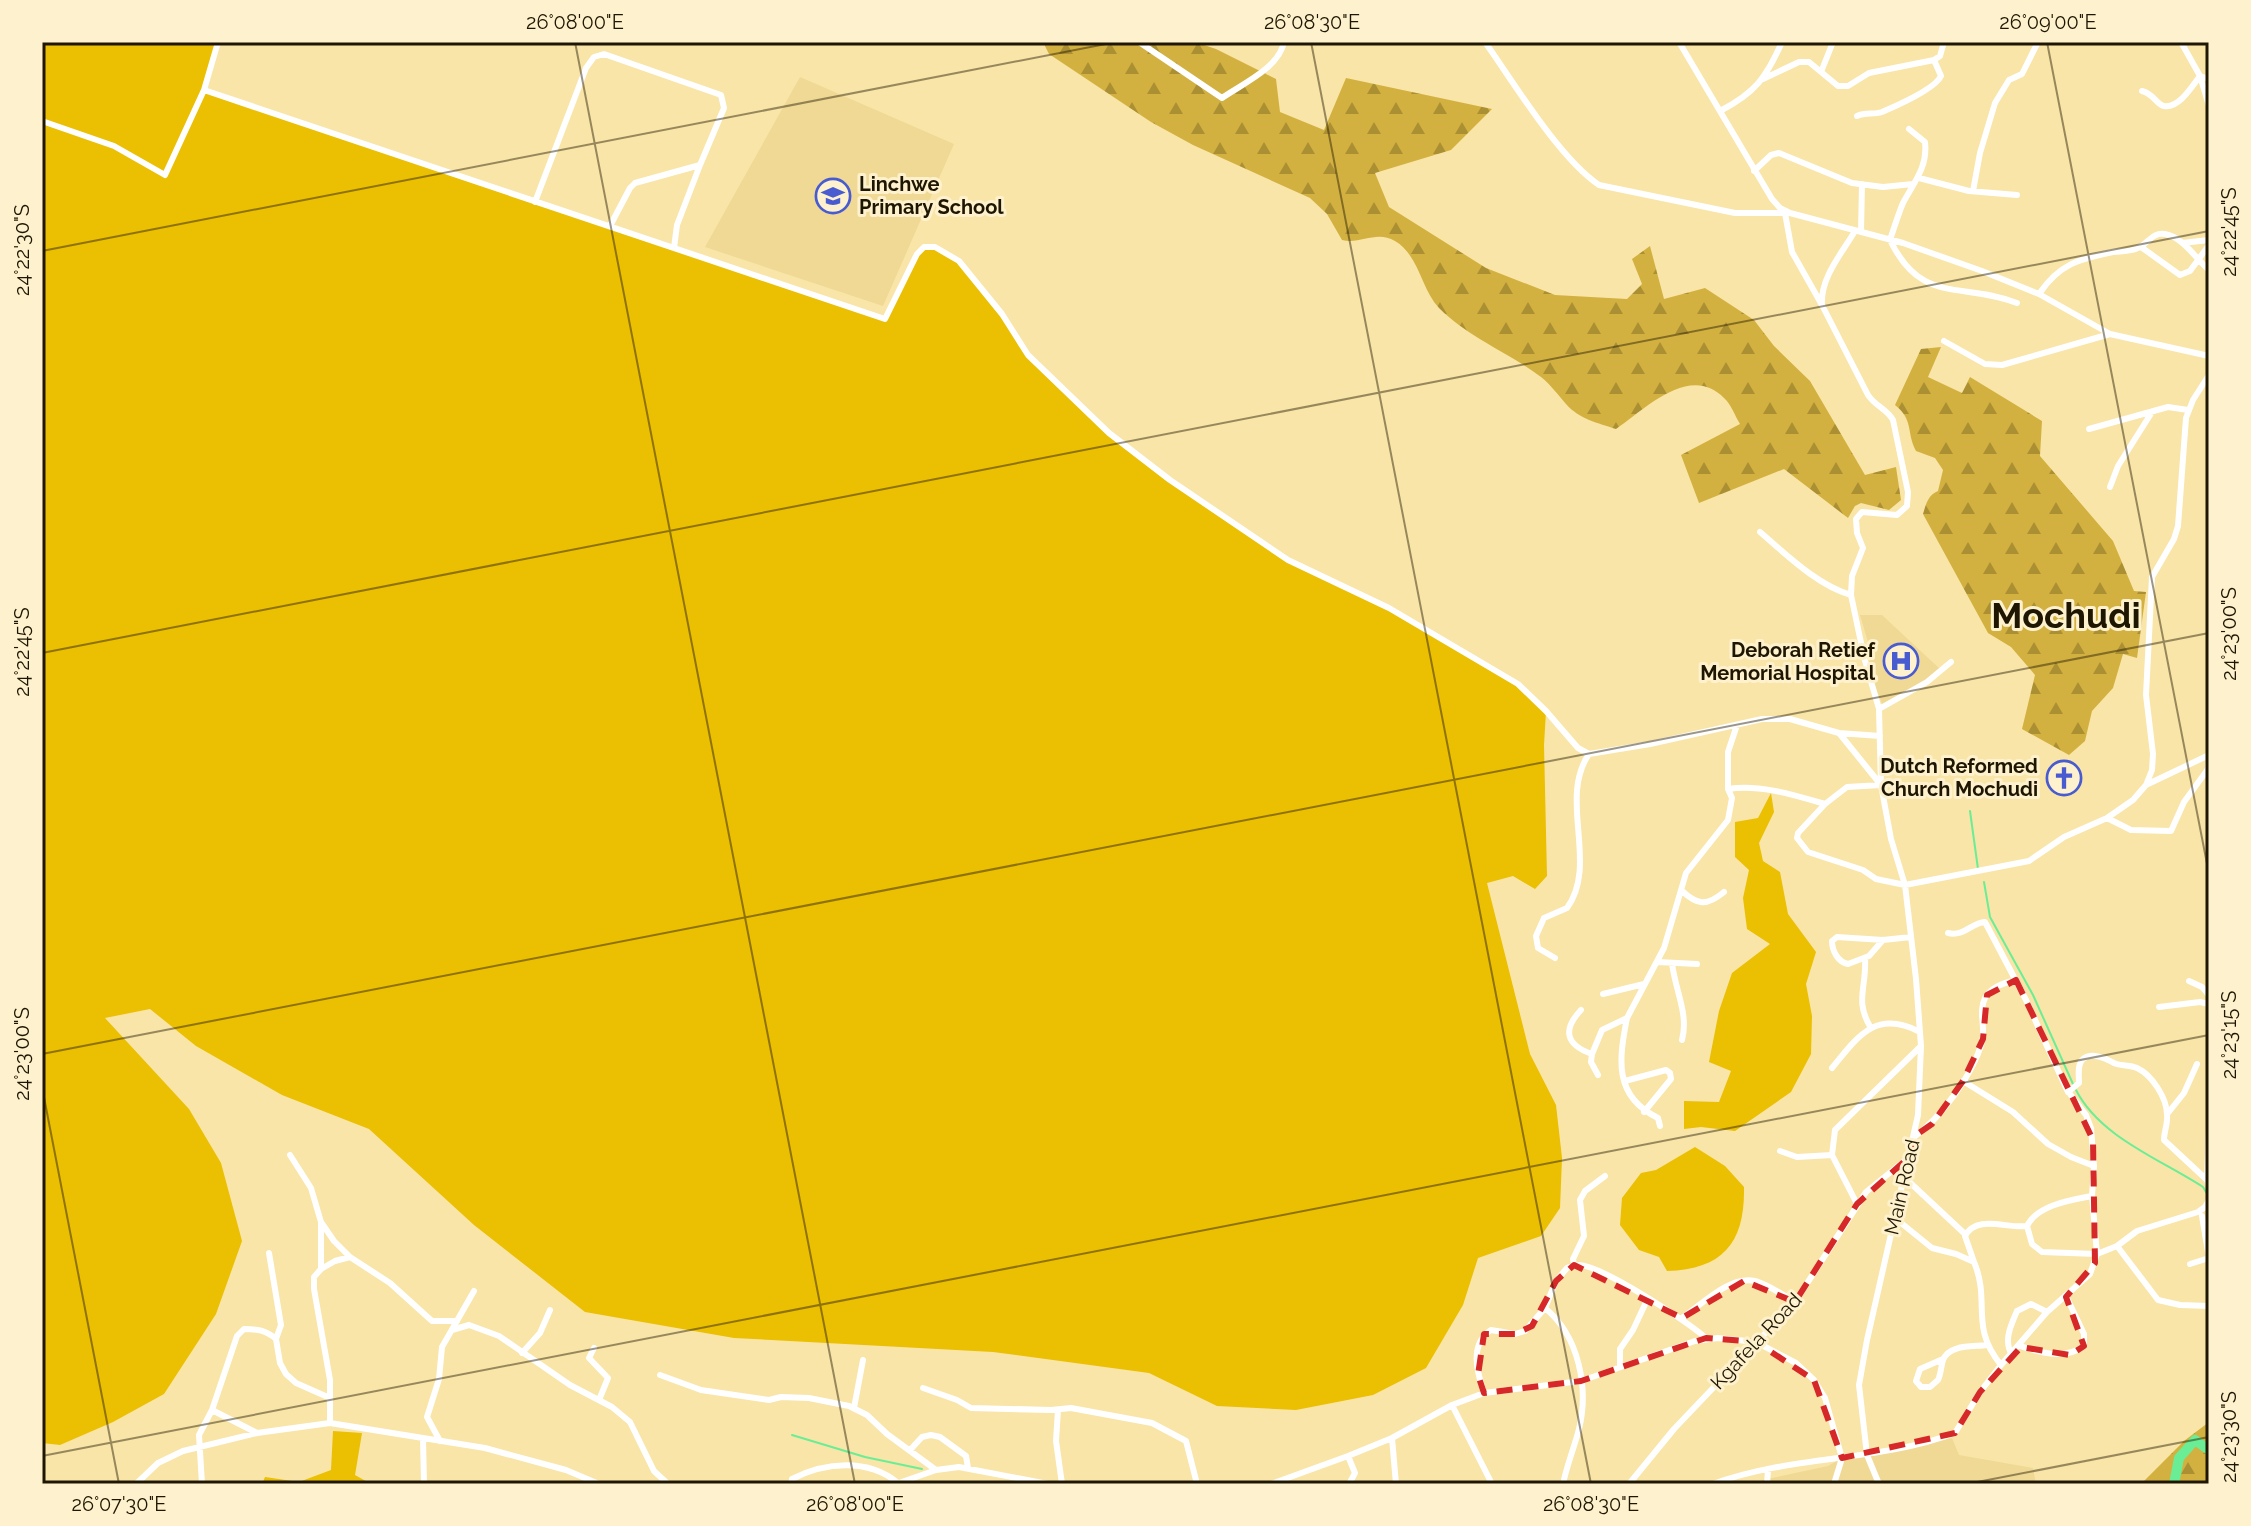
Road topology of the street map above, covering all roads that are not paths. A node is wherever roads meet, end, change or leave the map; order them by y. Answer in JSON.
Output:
{"nodes":[{"id":1,"x":218,"y":42,"type":"edge"},
{"id":2,"x":1139,"y":42,"type":"edge"},
{"id":3,"x":1284,"y":42,"type":"edge"},
{"id":4,"x":1485,"y":42,"type":"edge"},
{"id":5,"x":1679,"y":42,"type":"edge"},
{"id":6,"x":1782,"y":42,"type":"edge"},
{"id":7,"x":1833,"y":42,"type":"edge"},
{"id":8,"x":1944,"y":42,"type":"edge"},
{"id":9,"x":2038,"y":42,"type":"edge"},
{"id":10,"x":2181,"y":42,"type":"edge"},
{"id":11,"x":1934,"y":60,"type":"junction"},
{"id":12,"x":1821,"y":72,"type":"junction"},
{"id":13,"x":2200,"y":76,"type":"junction"},
{"id":14,"x":1763,"y":79,"type":"junction"},
{"id":15,"x":2209,"y":79,"type":"edge"},
{"id":16,"x":204,"y":90,"type":"junction"},
{"id":17,"x":2142,"y":91,"type":"dead end"},
{"id":18,"x":2209,"y":106,"type":"edge"},
{"id":19,"x":1720,"y":111,"type":"junction"},
{"id":20,"x":1857,"y":116,"type":"dead end"},
{"id":21,"x":42,"y":121,"type":"edge"},
{"id":22,"x":1909,"y":129,"type":"dead end"},
{"id":23,"x":700,"y":165,"type":"junction"},
{"id":24,"x":1754,"y":171,"type":"junction"},
{"id":25,"x":1916,"y":181,"type":"junction"},
{"id":26,"x":1862,"y":184,"type":"junction"},
{"id":27,"x":1973,"y":191,"type":"junction"},
{"id":28,"x":2017,"y":195,"type":"dead end"},
{"id":29,"x":535,"y":202,"type":"junction"},
{"id":30,"x":1788,"y":213,"type":"junction"},
{"id":31,"x":610,"y":226,"type":"junction"},
{"id":32,"x":1858,"y":232,"type":"junction"},
{"id":33,"x":1890,"y":240,"type":"junction"},
{"id":34,"x":2209,"y":242,"type":"edge"},
{"id":35,"x":2182,"y":243,"type":"junction"},
{"id":36,"x":2141,"y":247,"type":"junction"},
{"id":37,"x":674,"y":248,"type":"junction"},
{"id":38,"x":2199,"y":261,"type":"junction"},
{"id":39,"x":2209,"y":270,"type":"edge"},
{"id":40,"x":2039,"y":294,"type":"junction"},
{"id":41,"x":2017,"y":303,"type":"dead end"},
{"id":42,"x":1822,"y":305,"type":"junction"},
{"id":43,"x":2110,"y":334,"type":"junction"},
{"id":44,"x":1944,"y":341,"type":"dead end"},
{"id":45,"x":2209,"y":356,"type":"edge"},
{"id":46,"x":2209,"y":375,"type":"edge"},
{"id":47,"x":2188,"y":410,"type":"junction"},
{"id":48,"x":2152,"y":412,"type":"junction"},
{"id":49,"x":2089,"y":429,"type":"dead end"},
{"id":50,"x":2110,"y":487,"type":"dead end"},
{"id":51,"x":1760,"y":532,"type":"dead end"},
{"id":52,"x":1851,"y":595,"type":"junction"},
{"id":53,"x":1951,"y":662,"type":"dead end"},
{"id":54,"x":1879,"y":709,"type":"junction"},
{"id":55,"x":1737,"y":725,"type":"junction"},
{"id":56,"x":1839,"y":733,"type":"junction"},
{"id":57,"x":1880,"y":736,"type":"junction"},
{"id":58,"x":1589,"y":754,"type":"junction"},
{"id":59,"x":2209,"y":755,"type":"edge"},
{"id":60,"x":1881,"y":785,"type":"junction"},
{"id":61,"x":2146,"y":785,"type":"junction"},
{"id":62,"x":1728,"y":789,"type":"junction"},
{"id":63,"x":1825,"y":804,"type":"junction"},
{"id":64,"x":2107,"y":818,"type":"junction"},
{"id":65,"x":1905,"y":885,"type":"junction"},
{"id":66,"x":1681,"y":890,"type":"junction"},
{"id":67,"x":1724,"y":892,"type":"dead end"},
{"id":68,"x":1948,"y":933,"type":"dead end"},
{"id":69,"x":1911,"y":937,"type":"junction"},
{"id":70,"x":1883,"y":940,"type":"junction"},
{"id":71,"x":1555,"y":958,"type":"dead end"},
{"id":72,"x":1865,"y":958,"type":"junction"},
{"id":73,"x":1658,"y":962,"type":"junction"},
{"id":74,"x":1672,"y":963,"type":"junction"},
{"id":75,"x":1697,"y":964,"type":"dead end"},
{"id":76,"x":2016,"y":980,"type":"junction"},
{"id":77,"x":2189,"y":981,"type":"dead end"},
{"id":78,"x":1644,"y":984,"type":"junction"},
{"id":79,"x":1603,"y":994,"type":"dead end"},
{"id":80,"x":2209,"y":995,"type":"edge"},
{"id":81,"x":2209,"y":1004,"type":"edge"},
{"id":82,"x":2159,"y":1007,"type":"dead end"},
{"id":83,"x":1581,"y":1010,"type":"dead end"},
{"id":84,"x":1627,"y":1018,"type":"junction"},
{"id":85,"x":1871,"y":1028,"type":"junction"},
{"id":86,"x":1920,"y":1032,"type":"junction"},
{"id":87,"x":1682,"y":1040,"type":"dead end"},
{"id":88,"x":1921,"y":1046,"type":"junction"},
{"id":89,"x":1592,"y":1054,"type":"junction"},
{"id":90,"x":2197,"y":1064,"type":"dead end"},
{"id":91,"x":1832,"y":1068,"type":"dead end"},
{"id":92,"x":1598,"y":1075,"type":"dead end"},
{"id":93,"x":1625,"y":1081,"type":"junction"},
{"id":94,"x":1963,"y":1081,"type":"junction"},
{"id":95,"x":2073,"y":1088,"type":"junction"},
{"id":96,"x":1644,"y":1112,"type":"junction"},
{"id":97,"x":2168,"y":1113,"type":"junction"},
{"id":98,"x":2209,"y":1125,"type":"edge"},
{"id":99,"x":1660,"y":1126,"type":"dead end"},
{"id":100,"x":1913,"y":1137,"type":"junction"},
{"id":101,"x":1780,"y":1151,"type":"dead end"},
{"id":102,"x":290,"y":1155,"type":"dead end"},
{"id":103,"x":1832,"y":1155,"type":"junction"},
{"id":104,"x":1908,"y":1158,"type":"junction"},
{"id":105,"x":2208,"y":1164,"type":"edge"},
{"id":106,"x":2094,"y":1166,"type":"junction"},
{"id":107,"x":1605,"y":1176,"type":"dead end"},
{"id":108,"x":1904,"y":1177,"type":"junction"},
{"id":109,"x":2208,"y":1184,"type":"edge"},
{"id":110,"x":2092,"y":1196,"type":"junction"},
{"id":111,"x":1857,"y":1204,"type":"junction"},
{"id":112,"x":2207,"y":1204,"type":"edge"},
{"id":113,"x":2203,"y":1215,"type":"edge"},
{"id":114,"x":1895,"y":1218,"type":"junction"},
{"id":115,"x":321,"y":1222,"type":"junction"},
{"id":116,"x":2027,"y":1226,"type":"junction"},
{"id":117,"x":1965,"y":1234,"type":"junction"},
{"id":118,"x":2117,"y":1246,"type":"junction"},
{"id":119,"x":269,"y":1253,"type":"dead end"},
{"id":120,"x":2097,"y":1254,"type":"junction"},
{"id":121,"x":350,"y":1257,"type":"junction"},
{"id":122,"x":2209,"y":1258,"type":"edge"},
{"id":123,"x":1974,"y":1262,"type":"junction"},
{"id":124,"x":2190,"y":1264,"type":"dead end"},
{"id":125,"x":1574,"y":1265,"type":"junction"},
{"id":126,"x":321,"y":1269,"type":"junction"},
{"id":127,"x":474,"y":1291,"type":"dead end"},
{"id":128,"x":2066,"y":1296,"type":"junction"},
{"id":129,"x":1648,"y":1298,"type":"junction"},
{"id":130,"x":1795,"y":1302,"type":"junction"},
{"id":131,"x":2209,"y":1306,"type":"edge"},
{"id":132,"x":1545,"y":1308,"type":"junction"},
{"id":133,"x":550,"y":1310,"type":"dead end"},
{"id":134,"x":2047,"y":1312,"type":"junction"},
{"id":135,"x":1682,"y":1318,"type":"junction"},
{"id":136,"x":457,"y":1321,"type":"junction"},
{"id":137,"x":452,"y":1330,"type":"junction"},
{"id":138,"x":1706,"y":1338,"type":"junction"},
{"id":139,"x":276,"y":1339,"type":"junction"},
{"id":140,"x":1756,"y":1342,"type":"junction"},
{"id":141,"x":1987,"y":1345,"type":"junction"},
{"id":142,"x":2020,"y":1346,"type":"junction"},
{"id":143,"x":594,"y":1348,"type":"dead end"},
{"id":144,"x":522,"y":1353,"type":"junction"},
{"id":145,"x":2012,"y":1355,"type":"junction"},
{"id":146,"x":1943,"y":1359,"type":"junction"},
{"id":147,"x":863,"y":1360,"type":"dead end"},
{"id":148,"x":2001,"y":1365,"type":"junction"},
{"id":149,"x":1620,"y":1366,"type":"junction"},
{"id":150,"x":660,"y":1375,"type":"dead end"},
{"id":151,"x":1581,"y":1381,"type":"junction"},
{"id":152,"x":923,"y":1388,"type":"dead end"},
{"id":153,"x":1484,"y":1393,"type":"junction"},
{"id":154,"x":330,"y":1398,"type":"junction"},
{"id":155,"x":599,"y":1400,"type":"junction"},
{"id":156,"x":1452,"y":1405,"type":"junction"},
{"id":157,"x":854,"y":1408,"type":"junction"},
{"id":158,"x":212,"y":1410,"type":"junction"},
{"id":159,"x":1058,"y":1410,"type":"junction"},
{"id":160,"x":330,"y":1423,"type":"junction"},
{"id":161,"x":257,"y":1433,"type":"junction"},
{"id":162,"x":423,"y":1438,"type":"junction"},
{"id":163,"x":1392,"y":1438,"type":"junction"},
{"id":164,"x":440,"y":1441,"type":"junction"},
{"id":165,"x":199,"y":1447,"type":"junction"},
{"id":166,"x":911,"y":1449,"type":"junction"},
{"id":167,"x":1867,"y":1455,"type":"junction"},
{"id":168,"x":1348,"y":1456,"type":"junction"},
{"id":169,"x":1842,"y":1458,"type":"junction"},
{"id":170,"x":968,"y":1468,"type":"junction"},
{"id":171,"x":936,"y":1470,"type":"junction"},
{"id":172,"x":1768,"y":1470,"type":"junction"},
{"id":173,"x":918,"y":1476,"type":"junction"},
{"id":174,"x":1276,"y":1483,"type":"edge"},
{"id":175,"x":136,"y":1484,"type":"edge"},
{"id":176,"x":202,"y":1484,"type":"edge"},
{"id":177,"x":424,"y":1484,"type":"edge"},
{"id":178,"x":599,"y":1484,"type":"edge"},
{"id":179,"x":668,"y":1484,"type":"edge"},
{"id":180,"x":791,"y":1484,"type":"edge"},
{"id":181,"x":897,"y":1484,"type":"edge"},
{"id":182,"x":923,"y":1484,"type":"edge"},
{"id":183,"x":1048,"y":1484,"type":"edge"},
{"id":184,"x":1062,"y":1484,"type":"edge"},
{"id":185,"x":1197,"y":1484,"type":"edge"},
{"id":186,"x":1349,"y":1484,"type":"edge"},
{"id":187,"x":1396,"y":1484,"type":"edge"},
{"id":188,"x":1492,"y":1484,"type":"edge"},
{"id":189,"x":1563,"y":1484,"type":"edge"},
{"id":190,"x":1629,"y":1484,"type":"edge"},
{"id":191,"x":1713,"y":1484,"type":"edge"},
{"id":192,"x":1767,"y":1484,"type":"edge"},
{"id":193,"x":1834,"y":1484,"type":"edge"},
{"id":194,"x":1879,"y":1484,"type":"edge"}],
"edges":[{"from":1,"to":16,"type":"street"},
{"from":2,"to":3,"type":"street"},
{"from":4,"to":30,"type":"street"},
{"from":5,"to":19,"type":"street"},
{"from":6,"to":14,"type":"street"},
{"from":7,"to":12,"type":"street"},
{"from":8,"to":11,"type":"street"},
{"from":9,"to":27,"type":"street"},
{"from":10,"to":13,"type":"street"},
{"from":11,"to":12,"type":"street"},
{"from":11,"to":20,"type":"street"},
{"from":12,"to":14,"type":"street"},
{"from":13,"to":15,"type":"street"},
{"from":13,"to":17,"type":"street"},
{"from":13,"to":18,"type":"street"},
{"from":14,"to":19,"type":"street"},
{"from":16,"to":21,"type":"street"},
{"from":16,"to":29,"type":"street"},
{"from":19,"to":24,"type":"street"},
{"from":22,"to":25,"type":"street"},
{"from":23,"to":29,"type":"street"},
{"from":23,"to":31,"type":"street"},
{"from":23,"to":37,"type":"street"},
{"from":24,"to":26,"type":"street"},
{"from":24,"to":30,"type":"street"},
{"from":25,"to":26,"type":"street"},
{"from":25,"to":27,"type":"street"},
{"from":25,"to":33,"type":"street"},
{"from":26,"to":32,"type":"street"},
{"from":27,"to":28,"type":"street"},
{"from":29,"to":31,"type":"street"},
{"from":30,"to":32,"type":"street"},
{"from":30,"to":42,"type":"street"},
{"from":31,"to":37,"type":"street"},
{"from":32,"to":33,"type":"street"},
{"from":32,"to":42,"type":"street"},
{"from":33,"to":40,"type":"street"},
{"from":33,"to":41,"type":"street"},
{"from":34,"to":35,"type":"street"},
{"from":34,"to":38,"type":"street"},
{"from":35,"to":36,"type":"street"},
{"from":35,"to":38,"type":"street"},
{"from":36,"to":38,"type":"street"},
{"from":36,"to":40,"type":"street"},
{"from":37,"to":58,"type":"street"},
{"from":38,"to":39,"type":"street"},
{"from":40,"to":43,"type":"street"},
{"from":42,"to":52,"type":"street"},
{"from":43,"to":44,"type":"street"},
{"from":43,"to":45,"type":"street"},
{"from":46,"to":47,"type":"street"},
{"from":47,"to":48,"type":"street"},
{"from":47,"to":61,"type":"street"},
{"from":48,"to":49,"type":"street"},
{"from":48,"to":50,"type":"street"},
{"from":51,"to":52,"type":"street"},
{"from":52,"to":54,"type":"street","name":"Main Road"},
{"from":53,"to":54,"type":"street"},
{"from":54,"to":57,"type":"street","name":"Main Road"},
{"from":55,"to":56,"type":"street"},
{"from":55,"to":58,"type":"street"},
{"from":55,"to":62,"type":"street"},
{"from":56,"to":57,"type":"street"},
{"from":56,"to":60,"type":"street"},
{"from":57,"to":60,"type":"street","name":"Main Road"},
{"from":58,"to":71,"type":"street"},
{"from":59,"to":61,"type":"street"},
{"from":59,"to":64,"type":"street"},
{"from":60,"to":63,"type":"street"},
{"from":60,"to":65,"type":"street","name":"Main Road"},
{"from":61,"to":64,"type":"street"},
{"from":62,"to":63,"type":"street"},
{"from":62,"to":66,"type":"street"},
{"from":63,"to":65,"type":"street"},
{"from":64,"to":65,"type":"street"},
{"from":65,"to":69,"type":"street","name":"Main Road"},
{"from":66,"to":67,"type":"street"},
{"from":66,"to":73,"type":"street"},
{"from":68,"to":76,"type":"street"},
{"from":69,"to":70,"type":"street"},
{"from":69,"to":86,"type":"street","name":"Main Road"},
{"from":70,"to":72,"type":"street"},
{"from":70,"to":72,"type":"street"},
{"from":72,"to":85,"type":"street"},
{"from":73,"to":74,"type":"street"},
{"from":73,"to":78,"type":"street"},
{"from":74,"to":75,"type":"street"},
{"from":74,"to":87,"type":"street"},
{"from":76,"to":94,"type":"street"},
{"from":76,"to":95,"type":"street"},
{"from":77,"to":80,"type":"street"},
{"from":78,"to":79,"type":"street"},
{"from":78,"to":84,"type":"street"},
{"from":81,"to":82,"type":"street"},
{"from":83,"to":89,"type":"street"},
{"from":84,"to":89,"type":"street"},
{"from":84,"to":93,"type":"street"},
{"from":85,"to":86,"type":"street"},
{"from":85,"to":91,"type":"street"},
{"from":86,"to":88,"type":"street","name":"Main Road"},
{"from":88,"to":100,"type":"street","name":"Main Road"},
{"from":88,"to":103,"type":"street"},
{"from":89,"to":92,"type":"street"},
{"from":90,"to":97,"type":"street"},
{"from":93,"to":96,"type":"street"},
{"from":93,"to":96,"type":"street"},
{"from":94,"to":100,"type":"street"},
{"from":94,"to":106,"type":"street"},
{"from":95,"to":97,"type":"street"},
{"from":95,"to":106,"type":"street"},
{"from":96,"to":99,"type":"street"},
{"from":97,"to":109,"type":"street"},
{"from":98,"to":105,"type":"street"},
{"from":100,"to":104,"type":"street","name":"Main Road"},
{"from":101,"to":103,"type":"street"},
{"from":102,"to":115,"type":"street"},
{"from":103,"to":111,"type":"street"},
{"from":104,"to":108,"type":"street","name":"Main Road"},
{"from":104,"to":111,"type":"street","name":"Kgafela Road"},
{"from":105,"to":109,"type":"street"},
{"from":106,"to":110,"type":"street"},
{"from":107,"to":125,"type":"street"},
{"from":108,"to":114,"type":"street","name":"Main Road"},
{"from":108,"to":117,"type":"street"},
{"from":110,"to":116,"type":"street"},
{"from":110,"to":120,"type":"street"},
{"from":111,"to":130,"type":"street","name":"Kgafela Road"},
{"from":112,"to":113,"type":"street"},
{"from":113,"to":118,"type":"street"},
{"from":113,"to":122,"type":"street"},
{"from":114,"to":123,"type":"street"},
{"from":114,"to":167,"type":"street","name":"Main Road"},
{"from":115,"to":121,"type":"street"},
{"from":115,"to":126,"type":"street"},
{"from":116,"to":117,"type":"street"},
{"from":116,"to":120,"type":"street"},
{"from":117,"to":123,"type":"street"},
{"from":118,"to":120,"type":"street"},
{"from":118,"to":131,"type":"street"},
{"from":119,"to":139,"type":"street"},
{"from":120,"to":128,"type":"street"},
{"from":121,"to":126,"type":"street"},
{"from":121,"to":136,"type":"street"},
{"from":122,"to":124,"type":"street"},
{"from":123,"to":141,"type":"street"},
{"from":125,"to":129,"type":"street"},
{"from":125,"to":132,"type":"street"},
{"from":126,"to":154,"type":"street"},
{"from":127,"to":136,"type":"street"},
{"from":128,"to":134,"type":"street"},
{"from":128,"to":142,"type":"street"},
{"from":129,"to":135,"type":"street"},
{"from":129,"to":149,"type":"street"},
{"from":130,"to":135,"type":"street"},
{"from":130,"to":140,"type":"street","name":"Kgafela Road"},
{"from":132,"to":151,"type":"street"},
{"from":132,"to":153,"type":"street"},
{"from":133,"to":144,"type":"street"},
{"from":134,"to":142,"type":"street"},
{"from":134,"to":145,"type":"street"},
{"from":135,"to":138,"type":"street"},
{"from":136,"to":137,"type":"street"},
{"from":137,"to":144,"type":"street"},
{"from":137,"to":164,"type":"street"},
{"from":138,"to":140,"type":"street"},
{"from":138,"to":149,"type":"street"},
{"from":139,"to":154,"type":"street"},
{"from":139,"to":158,"type":"street"},
{"from":140,"to":169,"type":"street"},
{"from":140,"to":190,"type":"street","name":"Kgafela Road"},
{"from":141,"to":146,"type":"street"},
{"from":141,"to":148,"type":"street"},
{"from":142,"to":145,"type":"street"},
{"from":143,"to":155,"type":"street"},
{"from":144,"to":155,"type":"street"},
{"from":145,"to":148,"type":"street"},
{"from":146,"to":146,"type":"street"},
{"from":147,"to":157,"type":"street"},
{"from":148,"to":167,"type":"street"},
{"from":149,"to":151,"type":"street"},
{"from":150,"to":157,"type":"street"},
{"from":151,"to":153,"type":"street"},
{"from":151,"to":189,"type":"street"},
{"from":152,"to":159,"type":"street"},
{"from":153,"to":156,"type":"street"},
{"from":154,"to":160,"type":"street"},
{"from":155,"to":179,"type":"street"},
{"from":156,"to":163,"type":"street"},
{"from":156,"to":188,"type":"street"},
{"from":157,"to":166,"type":"street"},
{"from":158,"to":161,"type":"street"},
{"from":158,"to":165,"type":"street"},
{"from":159,"to":184,"type":"street"},
{"from":159,"to":185,"type":"street"},
{"from":160,"to":161,"type":"street"},
{"from":160,"to":162,"type":"street"},
{"from":161,"to":165,"type":"street"},
{"from":162,"to":164,"type":"street"},
{"from":162,"to":177,"type":"street"},
{"from":163,"to":168,"type":"street"},
{"from":163,"to":187,"type":"street"},
{"from":164,"to":178,"type":"street"},
{"from":165,"to":175,"type":"street"},
{"from":165,"to":176,"type":"street"},
{"from":166,"to":170,"type":"street"},
{"from":166,"to":171,"type":"street"},
{"from":167,"to":169,"type":"street"},
{"from":167,"to":194,"type":"street","name":"Main Road"},
{"from":168,"to":174,"type":"street"},
{"from":168,"to":186,"type":"street"},
{"from":169,"to":172,"type":"street"},
{"from":169,"to":193,"type":"street"},
{"from":170,"to":171,"type":"street"},
{"from":170,"to":183,"type":"street"},
{"from":171,"to":173,"type":"street"},
{"from":172,"to":191,"type":"street"},
{"from":172,"to":192,"type":"street"},
{"from":173,"to":181,"type":"street"},
{"from":173,"to":182,"type":"street"},
{"from":180,"to":181,"type":"street"}]}
